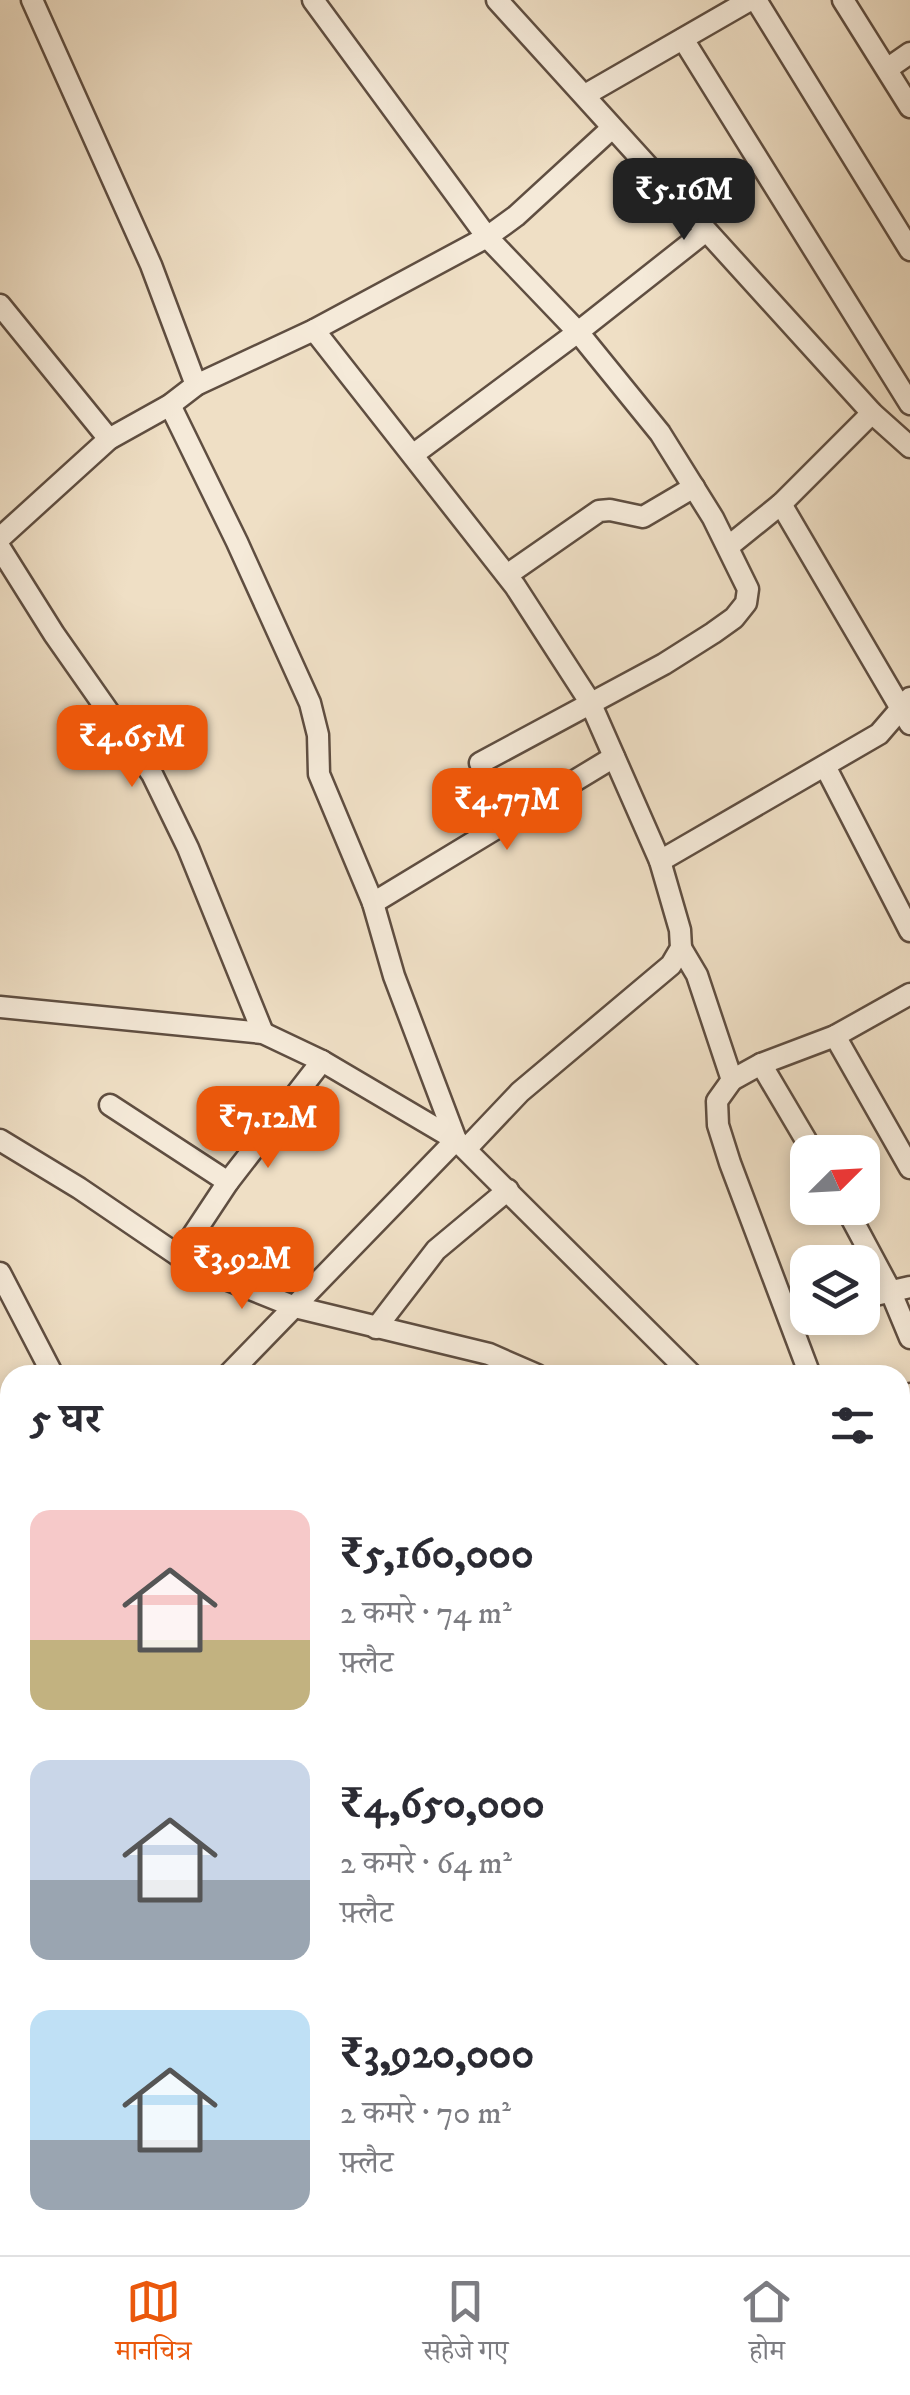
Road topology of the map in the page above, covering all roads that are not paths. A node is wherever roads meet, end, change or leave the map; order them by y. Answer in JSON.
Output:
{"nodes":[{"id":1,"x":313,"y":0,"type":"edge"},
{"id":2,"x":497,"y":0,"type":"edge"},
{"id":3,"x":753,"y":0,"type":"edge"},
{"id":4,"x":843,"y":0,"type":"edge"},
{"id":5,"x":35,"y":2,"type":"edge"},
{"id":6,"x":683,"y":39,"type":"junction"},
{"id":7,"x":910,"y":53,"type":"edge"},
{"id":8,"x":887,"y":68,"type":"junction"},
{"id":9,"x":585,"y":94,"type":"junction"},
{"id":10,"x":910,"y":107,"type":"edge"},
{"id":11,"x":612,"y":128,"type":"junction"},
{"id":12,"x":706,"y":231,"type":"junction"},
{"id":13,"x":488,"y":237,"type":"junction"},
{"id":14,"x":910,"y":250,"type":"edge"},
{"id":15,"x":0,"y":305,"type":"edge"},
{"id":16,"x":314,"y":330,"type":"junction"},
{"id":17,"x":578,"y":332,"type":"junction"},
{"id":18,"x":196,"y":385,"type":"junction"},
{"id":19,"x":910,"y":404,"type":"edge"},
{"id":20,"x":170,"y":405,"type":"junction"},
{"id":21,"x":872,"y":413,"type":"junction"},
{"id":22,"x":109,"y":439,"type":"junction"},
{"id":23,"x":910,"y":448,"type":"edge"},
{"id":24,"x":414,"y":454,"type":"junction"},
{"id":25,"x":694,"y":487,"type":"junction"},
{"id":26,"x":781,"y":504,"type":"junction"},
{"id":27,"x":0,"y":538,"type":"edge"},
{"id":28,"x":729,"y":546,"type":"junction"},
{"id":29,"x":0,"y":548,"type":"edge"},
{"id":30,"x":506,"y":575,"type":"junction"},
{"id":31,"x":590,"y":702,"type":"junction"},
{"id":32,"x":907,"y":710,"type":"edge"},
{"id":33,"x":614,"y":757,"type":"junction"},
{"id":34,"x":480,"y":762,"type":"dead end"},
{"id":35,"x":826,"y":766,"type":"junction"},
{"id":36,"x":660,"y":862,"type":"junction"},
{"id":37,"x":373,"y":903,"type":"junction"},
{"id":38,"x":910,"y":931,"type":"edge"},
{"id":39,"x":681,"y":948,"type":"junction"},
{"id":40,"x":910,"y":994,"type":"edge"},
{"id":41,"x":0,"y":1007,"type":"edge"},
{"id":42,"x":262,"y":1033,"type":"junction"},
{"id":43,"x":835,"y":1036,"type":"junction"},
{"id":44,"x":322,"y":1061,"type":"junction"},
{"id":45,"x":760,"y":1064,"type":"junction"},
{"id":46,"x":732,"y":1080,"type":"junction"},
{"id":47,"x":110,"y":1105,"type":"dead end"},
{"id":48,"x":803,"y":1135,"type":"edge"},
{"id":49,"x":0,"y":1140,"type":"edge"},
{"id":50,"x":461,"y":1145,"type":"junction"},
{"id":51,"x":910,"y":1168,"type":"edge"},
{"id":52,"x":228,"y":1182,"type":"junction"},
{"id":53,"x":508,"y":1190,"type":"junction"},
{"id":54,"x":857,"y":1225,"type":"edge"},
{"id":55,"x":179,"y":1256,"type":"junction"},
{"id":56,"x":0,"y":1274,"type":"edge"},
{"id":57,"x":900,"y":1289,"type":"edge"},
{"id":58,"x":790,"y":1294,"type":"edge"},
{"id":59,"x":295,"y":1307,"type":"junction"},
{"id":60,"x":376,"y":1328,"type":"junction"},
{"id":61,"x":803,"y":1335,"type":"edge"},
{"id":62,"x":910,"y":1338,"type":"edge"},
{"id":63,"x":47,"y":1365,"type":"edge"},
{"id":64,"x":238,"y":1365,"type":"edge"},
{"id":65,"x":513,"y":1365,"type":"edge"},
{"id":66,"x":682,"y":1365,"type":"edge"},
{"id":67,"x":808,"y":1365,"type":"edge"}],
"edges":[{"from":1,"to":13,"type":"street"},
{"from":2,"to":9,"type":"street"},
{"from":3,"to":6,"type":"street"},
{"from":3,"to":14,"type":"street"},
{"from":4,"to":8,"type":"street"},
{"from":5,"to":18,"type":"street"},
{"from":6,"to":9,"type":"street"},
{"from":6,"to":19,"type":"street"},
{"from":7,"to":8,"type":"street"},
{"from":8,"to":10,"type":"street"},
{"from":9,"to":11,"type":"street"},
{"from":11,"to":12,"type":"street"},
{"from":11,"to":13,"type":"street"},
{"from":12,"to":17,"type":"street"},
{"from":12,"to":21,"type":"street"},
{"from":13,"to":16,"type":"street"},
{"from":13,"to":17,"type":"street"},
{"from":15,"to":22,"type":"street"},
{"from":16,"to":18,"type":"street"},
{"from":16,"to":24,"type":"street"},
{"from":17,"to":24,"type":"street"},
{"from":17,"to":25,"type":"street"},
{"from":18,"to":20,"type":"street"},
{"from":20,"to":22,"type":"street"},
{"from":20,"to":37,"type":"street"},
{"from":21,"to":23,"type":"street"},
{"from":21,"to":26,"type":"street"},
{"from":22,"to":27,"type":"street"},
{"from":24,"to":30,"type":"street"},
{"from":25,"to":28,"type":"street"},
{"from":25,"to":30,"type":"street"},
{"from":26,"to":28,"type":"street"},
{"from":26,"to":32,"type":"street"},
{"from":28,"to":31,"type":"street"},
{"from":29,"to":42,"type":"street"},
{"from":30,"to":31,"type":"street"},
{"from":31,"to":33,"type":"street"},
{"from":31,"to":34,"type":"street"},
{"from":32,"to":35,"type":"street"},
{"from":33,"to":36,"type":"street"},
{"from":33,"to":37,"type":"street"},
{"from":35,"to":36,"type":"street"},
{"from":35,"to":38,"type":"street"},
{"from":36,"to":39,"type":"street"},
{"from":37,"to":50,"type":"street"},
{"from":39,"to":46,"type":"street"},
{"from":39,"to":50,"type":"street"},
{"from":40,"to":43,"type":"street"},
{"from":41,"to":42,"type":"street"},
{"from":42,"to":44,"type":"street"},
{"from":43,"to":45,"type":"street"},
{"from":43,"to":51,"type":"street"},
{"from":44,"to":50,"type":"street"},
{"from":44,"to":52,"type":"street"},
{"from":45,"to":46,"type":"street"},
{"from":45,"to":48,"type":"street"},
{"from":46,"to":58,"type":"street"},
{"from":47,"to":52,"type":"street"},
{"from":49,"to":55,"type":"street"},
{"from":50,"to":53,"type":"street"},
{"from":50,"to":59,"type":"street"},
{"from":52,"to":55,"type":"street"},
{"from":53,"to":60,"type":"street"},
{"from":53,"to":66,"type":"street"},
{"from":54,"to":57,"type":"street"},
{"from":55,"to":59,"type":"street"},
{"from":56,"to":63,"type":"street"},
{"from":57,"to":62,"type":"street"},
{"from":59,"to":60,"type":"street"},
{"from":59,"to":64,"type":"street"},
{"from":60,"to":65,"type":"street"},
{"from":61,"to":67,"type":"street"}]}
